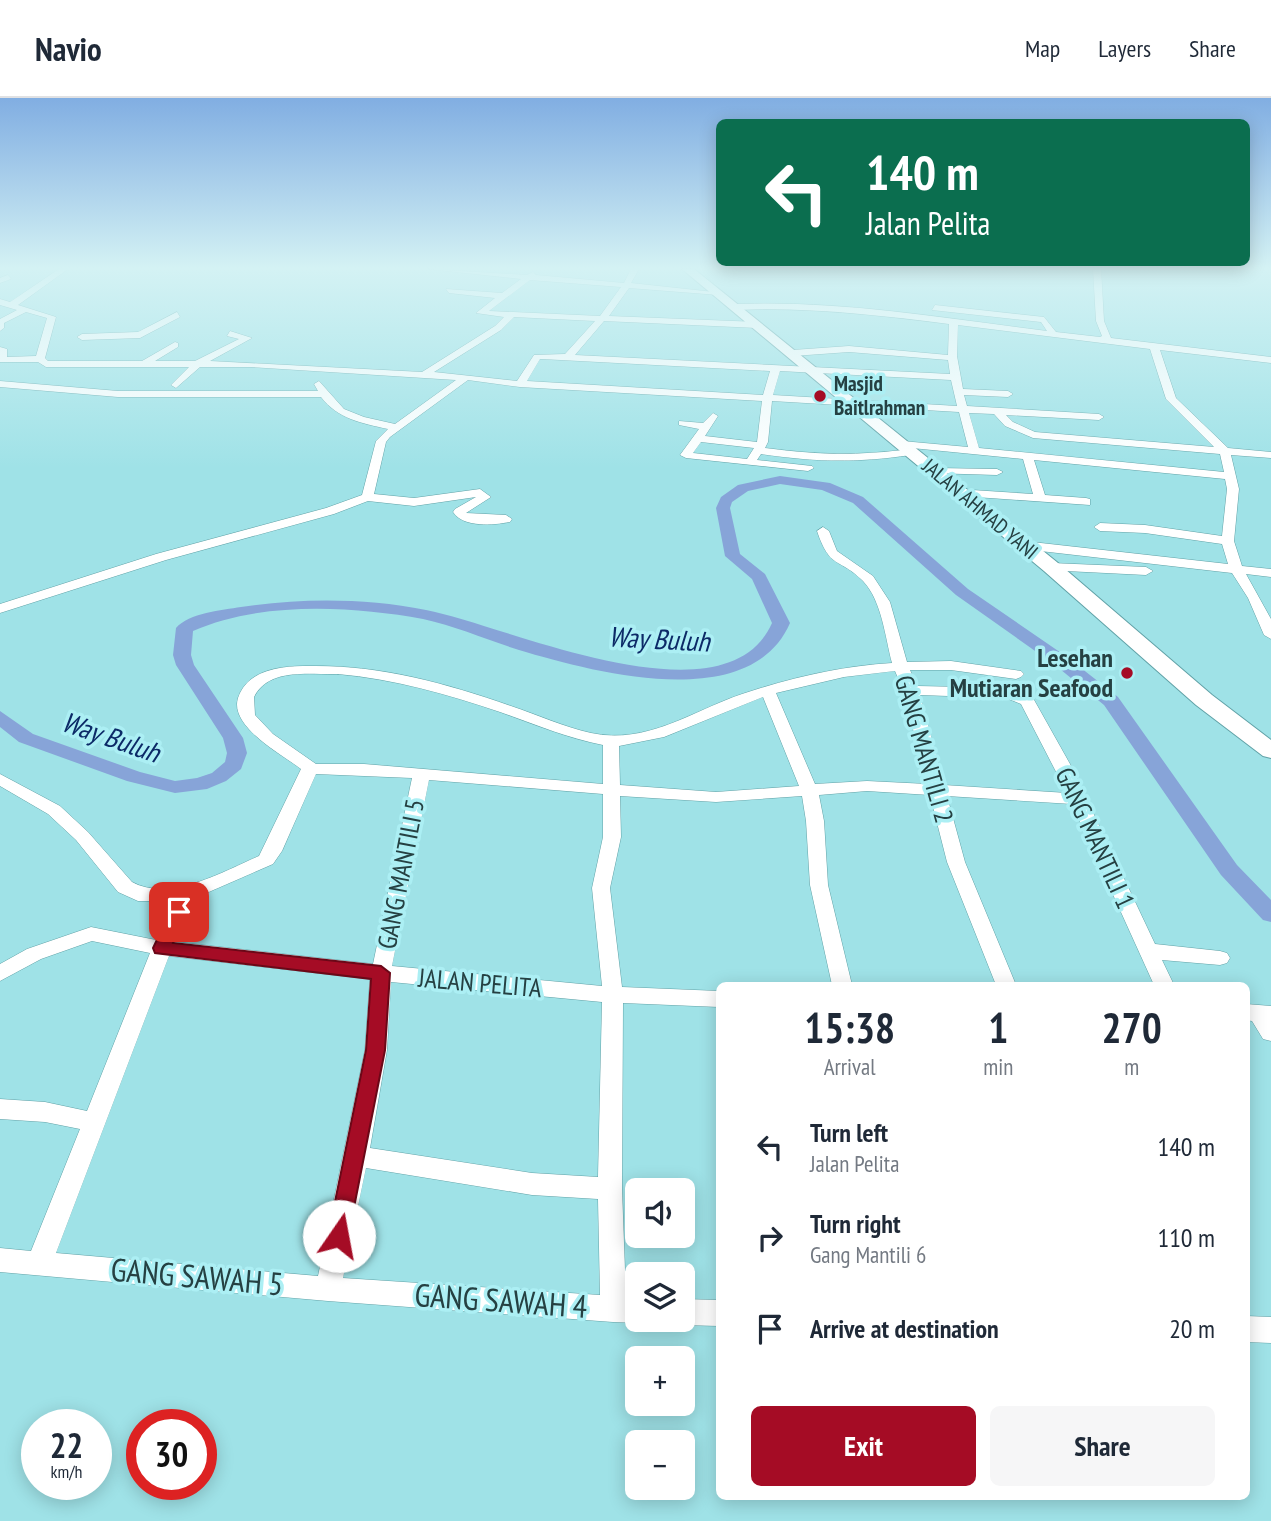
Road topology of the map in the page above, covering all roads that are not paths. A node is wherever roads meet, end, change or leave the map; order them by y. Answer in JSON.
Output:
{"nodes":[{"id":1,"x":48,"y":335,"type":"edge"},
{"id":2,"x":138,"y":335,"type":"edge"},
{"id":3,"x":236,"y":335,"type":"edge"},
{"id":4,"x":486,"y":335,"type":"edge"},
{"id":5,"x":587,"y":335,"type":"edge"},
{"id":6,"x":771,"y":335,"type":"edge"},
{"id":7,"x":952,"y":335,"type":"edge"},
{"id":8,"x":1058,"y":335,"type":"edge"},
{"id":9,"x":1106,"y":335,"type":"edge"},
{"id":10,"x":82,"y":337,"type":"dead end"},
{"id":11,"x":1101,"y":340,"type":"junction"},
{"id":12,"x":103,"y":345,"type":"junction"},
{"id":13,"x":175,"y":345,"type":"dead end"},
{"id":14,"x":1154,"y":346,"type":"junction"},
{"id":15,"x":0,"y":350,"type":"edge"},
{"id":16,"x":793,"y":353,"type":"junction"},
{"id":17,"x":568,"y":357,"type":"junction"},
{"id":18,"x":953,"y":358,"type":"junction"},
{"id":19,"x":40,"y":359,"type":"junction"},
{"id":20,"x":1271,"y":360,"type":"edge"},
{"id":21,"x":197,"y":363,"type":"junction"},
{"id":22,"x":93,"y":365,"type":"junction"},
{"id":23,"x":142,"y":365,"type":"junction"},
{"id":24,"x":776,"y":367,"type":"junction"},
{"id":25,"x":322,"y":368,"type":"junction"},
{"id":26,"x":814,"y":369,"type":"junction"},
{"id":27,"x":424,"y":375,"type":"junction"},
{"id":28,"x":952,"y":377,"type":"junction"},
{"id":29,"x":466,"y":378,"type":"junction"},
{"id":30,"x":0,"y":384,"type":"edge"},
{"id":31,"x":520,"y":384,"type":"junction"},
{"id":32,"x":176,"y":385,"type":"dead end"},
{"id":33,"x":958,"y":392,"type":"junction"},
{"id":34,"x":323,"y":394,"type":"junction"},
{"id":35,"x":1007,"y":394,"type":"dead end"},
{"id":36,"x":769,"y":398,"type":"junction"},
{"id":37,"x":853,"y":403,"type":"junction"},
{"id":38,"x":965,"y":411,"type":"junction"},
{"id":39,"x":998,"y":413,"type":"junction"},
{"id":40,"x":713,"y":416,"type":"dead end"},
{"id":41,"x":1099,"y":417,"type":"dead end"},
{"id":42,"x":683,"y":423,"type":"dead end"},
{"id":43,"x":395,"y":427,"type":"junction"},
{"id":44,"x":707,"y":427,"type":"junction"},
{"id":45,"x":697,"y":438,"type":"junction"},
{"id":46,"x":760,"y":448,"type":"junction"},
{"id":47,"x":907,"y":448,"type":"junction"},
{"id":48,"x":974,"y":450,"type":"junction"},
{"id":49,"x":1225,"y":451,"type":"junction"},
{"id":50,"x":1271,"y":455,"type":"edge"},
{"id":51,"x":1028,"y":457,"type":"junction"},
{"id":52,"x":814,"y":458,"type":"junction"},
{"id":53,"x":750,"y":463,"type":"junction"},
{"id":54,"x":934,"y":471,"type":"junction"},
{"id":55,"x":997,"y":472,"type":"dead end"},
{"id":56,"x":1231,"y":476,"type":"junction"},
{"id":57,"x":961,"y":492,"type":"junction"},
{"id":58,"x":367,"y":497,"type":"junction"},
{"id":59,"x":1040,"y":499,"type":"junction"},
{"id":60,"x":1086,"y":502,"type":"dead end"},
{"id":61,"x":506,"y":519,"type":"dead end"},
{"id":62,"x":1100,"y":527,"type":"dead end"},
{"id":63,"x":823,"y":531,"type":"dead end"},
{"id":64,"x":1228,"y":541,"type":"junction"},
{"id":65,"x":1023,"y":545,"type":"junction"},
{"id":66,"x":1051,"y":567,"type":"junction"},
{"id":67,"x":1236,"y":569,"type":"junction"},
{"id":68,"x":1146,"y":571,"type":"dead end"},
{"id":69,"x":1271,"y":572,"type":"edge"},
{"id":70,"x":1255,"y":598,"type":"junction"},
{"id":71,"x":1271,"y":600,"type":"edge"},
{"id":72,"x":0,"y":609,"type":"edge"},
{"id":73,"x":1271,"y":635,"type":"edge"},
{"id":74,"x":901,"y":668,"type":"junction"},
{"id":75,"x":1016,"y":674,"type":"dead end"},
{"id":76,"x":911,"y":690,"type":"junction"},
{"id":77,"x":768,"y":692,"type":"junction"},
{"id":78,"x":611,"y":740,"type":"junction"},
{"id":79,"x":1271,"y":751,"type":"edge"},
{"id":80,"x":312,"y":769,"type":"junction"},
{"id":81,"x":421,"y":775,"type":"junction"},
{"id":82,"x":0,"y":779,"type":"edge"},
{"id":83,"x":612,"y":789,"type":"junction"},
{"id":84,"x":809,"y":790,"type":"junction"},
{"id":85,"x":939,"y":791,"type":"junction"},
{"id":86,"x":1077,"y":799,"type":"junction"},
{"id":87,"x":187,"y":894,"type":"junction"},
{"id":88,"x":162,"y":948,"type":"junction"},
{"id":89,"x":1148,"y":951,"type":"junction"},
{"id":90,"x":1220,"y":958,"type":"dead end"},
{"id":91,"x":0,"y":973,"type":"edge"},
{"id":92,"x":381,"y":973,"type":"junction"},
{"id":93,"x":841,"y":982,"type":"edge"},
{"id":94,"x":1005,"y":982,"type":"edge"},
{"id":95,"x":1163,"y":982,"type":"edge"},
{"id":96,"x":613,"y":995,"type":"junction"},
{"id":97,"x":716,"y":999,"type":"edge"},
{"id":98,"x":1258,"y":1013,"type":"edge"},
{"id":99,"x":1271,"y":1033,"type":"edge"},
{"id":100,"x":0,"y":1109,"type":"edge"},
{"id":101,"x":95,"y":1123,"type":"junction"},
{"id":102,"x":356,"y":1156,"type":"junction"},
{"id":103,"x":610,"y":1189,"type":"junction"},
{"id":104,"x":0,"y":1260,"type":"edge"},
{"id":105,"x":39,"y":1263,"type":"junction"},
{"id":106,"x":328,"y":1289,"type":"junction"},
{"id":107,"x":625,"y":1310,"type":"edge"},
{"id":108,"x":695,"y":1312,"type":"edge"},
{"id":109,"x":716,"y":1313,"type":"edge"},
{"id":110,"x":1250,"y":1329,"type":"edge"},
{"id":111,"x":1271,"y":1330,"type":"edge"}],
"edges":[{"from":1,"to":19,"type":"street"},
{"from":2,"to":12,"type":"street"},
{"from":3,"to":21,"type":"street"},
{"from":4,"to":27,"type":"street"},
{"from":5,"to":17,"type":"street"},
{"from":6,"to":16,"type":"highway","name":"JALAN AHMAD YANI"},
{"from":7,"to":18,"type":"street"},
{"from":8,"to":11,"type":"street"},
{"from":9,"to":11,"type":"street"},
{"from":10,"to":12,"type":"street"},
{"from":11,"to":14,"type":"street"},
{"from":12,"to":22,"type":"street"},
{"from":13,"to":23,"type":"street"},
{"from":14,"to":20,"type":"street"},
{"from":14,"to":49,"type":"street"},
{"from":15,"to":19,"type":"street"},
{"from":16,"to":18,"type":"street"},
{"from":16,"to":26,"type":"highway","name":"JALAN AHMAD YANI"},
{"from":17,"to":24,"type":"street"},
{"from":17,"to":31,"type":"street"},
{"from":18,"to":28,"type":"street"},
{"from":19,"to":22,"type":"street"},
{"from":21,"to":23,"type":"street"},
{"from":21,"to":25,"type":"street"},
{"from":21,"to":32,"type":"street"},
{"from":22,"to":23,"type":"street"},
{"from":24,"to":26,"type":"street"},
{"from":24,"to":36,"type":"street"},
{"from":25,"to":27,"type":"street"},
{"from":25,"to":34,"type":"street"},
{"from":26,"to":28,"type":"street"},
{"from":26,"to":37,"type":"highway","name":"JALAN AHMAD YANI"},
{"from":27,"to":29,"type":"street"},
{"from":28,"to":33,"type":"street"},
{"from":29,"to":31,"type":"street"},
{"from":29,"to":43,"type":"street"},
{"from":30,"to":34,"type":"street"},
{"from":31,"to":36,"type":"street"},
{"from":33,"to":35,"type":"street"},
{"from":33,"to":38,"type":"street"},
{"from":34,"to":43,"type":"street"},
{"from":36,"to":37,"type":"street"},
{"from":36,"to":46,"type":"street"},
{"from":37,"to":38,"type":"street"},
{"from":37,"to":47,"type":"highway","name":"JALAN AHMAD YANI"},
{"from":38,"to":39,"type":"street"},
{"from":38,"to":48,"type":"street"},
{"from":39,"to":41,"type":"street"},
{"from":39,"to":49,"type":"street"},
{"from":40,"to":44,"type":"street"},
{"from":42,"to":44,"type":"street"},
{"from":43,"to":58,"type":"street"},
{"from":44,"to":45,"type":"street"},
{"from":45,"to":46,"type":"street"},
{"from":45,"to":53,"type":"street"},
{"from":46,"to":52,"type":"street"},
{"from":46,"to":53,"type":"street"},
{"from":47,"to":48,"type":"street"},
{"from":47,"to":52,"type":"street"},
{"from":47,"to":54,"type":"highway","name":"JALAN AHMAD YANI"},
{"from":48,"to":51,"type":"street"},
{"from":49,"to":50,"type":"street"},
{"from":49,"to":56,"type":"street"},
{"from":51,"to":56,"type":"street"},
{"from":51,"to":59,"type":"street"},
{"from":52,"to":53,"type":"street"},
{"from":54,"to":55,"type":"street"},
{"from":54,"to":57,"type":"highway","name":"JALAN AHMAD YANI"},
{"from":56,"to":64,"type":"street"},
{"from":57,"to":59,"type":"street"},
{"from":57,"to":65,"type":"highway","name":"JALAN AHMAD YANI"},
{"from":58,"to":61,"type":"street"},
{"from":58,"to":72,"type":"street"},
{"from":59,"to":60,"type":"street"},
{"from":62,"to":64,"type":"street"},
{"from":63,"to":74,"type":"street","name":"GANG MANTILI 2"},
{"from":64,"to":67,"type":"street"},
{"from":65,"to":66,"type":"highway","name":"JALAN AHMAD YANI"},
{"from":65,"to":67,"type":"street"},
{"from":66,"to":68,"type":"street"},
{"from":66,"to":79,"type":"highway","name":"JALAN AHMAD YANI"},
{"from":67,"to":69,"type":"street"},
{"from":67,"to":70,"type":"street"},
{"from":70,"to":71,"type":"street"},
{"from":70,"to":73,"type":"street"},
{"from":74,"to":75,"type":"street"},
{"from":74,"to":76,"type":"street","name":"GANG MANTILI 2"},
{"from":74,"to":77,"type":"street"},
{"from":76,"to":85,"type":"street","name":"GANG MANTILI 2"},
{"from":76,"to":86,"type":"street","name":"GANG MANTILI 1"},
{"from":77,"to":78,"type":"street"},
{"from":77,"to":84,"type":"street"},
{"from":78,"to":80,"type":"street"},
{"from":78,"to":83,"type":"street","name":"GANG SAWAH 4"},
{"from":80,"to":81,"type":"street"},
{"from":80,"to":87,"type":"street"},
{"from":81,"to":83,"type":"street"},
{"from":81,"to":92,"type":"street","name":"GANG MANTILI 5"},
{"from":82,"to":87,"type":"street"},
{"from":83,"to":84,"type":"street"},
{"from":83,"to":96,"type":"street","name":"GANG SAWAH 4"},
{"from":84,"to":85,"type":"street"},
{"from":84,"to":93,"type":"street"},
{"from":85,"to":86,"type":"street"},
{"from":85,"to":94,"type":"street","name":"GANG MANTILI 2"},
{"from":86,"to":89,"type":"street","name":"GANG MANTILI 1"},
{"from":87,"to":88,"type":"street"},
{"from":88,"to":91,"type":"street","name":"JALAN PELITA"},
{"from":88,"to":92,"type":"street","name":"JALAN PELITA"},
{"from":88,"to":101,"type":"street"},
{"from":89,"to":90,"type":"street"},
{"from":89,"to":95,"type":"street","name":"GANG MANTILI 1"},
{"from":92,"to":96,"type":"street","name":"JALAN PELITA"},
{"from":92,"to":102,"type":"street"},
{"from":96,"to":97,"type":"street","name":"JALAN PELITA"},
{"from":96,"to":103,"type":"street","name":"GANG SAWAH 4"},
{"from":98,"to":99,"type":"street"},
{"from":100,"to":101,"type":"street"},
{"from":101,"to":105,"type":"street"},
{"from":102,"to":103,"type":"street"},
{"from":102,"to":106,"type":"street"},
{"from":103,"to":107,"type":"street","name":"GANG SAWAH 4"},
{"from":104,"to":105,"type":"street","name":"GANG SAWAH 5"},
{"from":105,"to":106,"type":"street","name":"GANG SAWAH 5"},
{"from":106,"to":107,"type":"street","name":"GANG SAWAH 4"},
{"from":108,"to":109,"type":"street"},
{"from":110,"to":111,"type":"street"}]}
